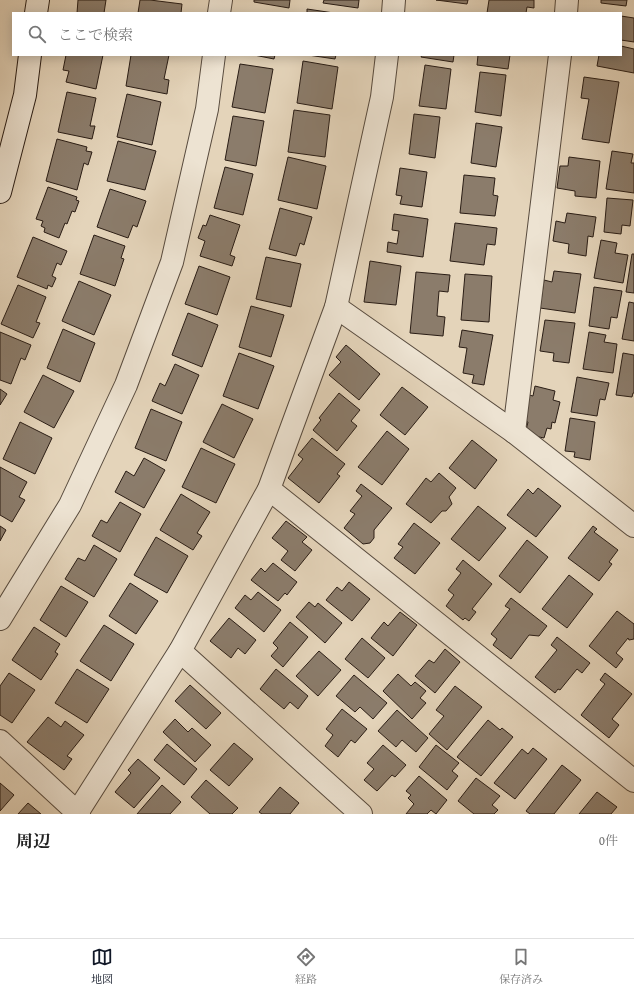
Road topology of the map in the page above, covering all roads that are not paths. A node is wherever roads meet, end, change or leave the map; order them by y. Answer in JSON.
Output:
{"nodes":[{"id":1,"x":38,"y":0,"type":"edge"},
{"id":2,"x":221,"y":0,"type":"edge"},
{"id":3,"x":394,"y":0,"type":"edge"},
{"id":4,"x":567,"y":0,"type":"edge"},
{"id":5,"x":36,"y":12,"type":"edge"},
{"id":6,"x":219,"y":12,"type":"edge"},
{"id":7,"x":393,"y":12,"type":"edge"},
{"id":8,"x":566,"y":12,"type":"edge"},
{"id":9,"x":30,"y":56,"type":"edge"},
{"id":10,"x":214,"y":56,"type":"edge"},
{"id":11,"x":387,"y":56,"type":"edge"},
{"id":12,"x":560,"y":56,"type":"edge"},
{"id":13,"x":0,"y":192,"type":"edge"},
{"id":14,"x":336,"y":306,"type":"junction"},
{"id":15,"x":514,"y":432,"type":"junction"},
{"id":16,"x":269,"y":489,"type":"junction"},
{"id":17,"x":634,"y":526,"type":"edge"},
{"id":18,"x":0,"y":619,"type":"edge"},
{"id":19,"x":180,"y":651,"type":"junction"},
{"id":20,"x":0,"y":742,"type":"edge"},
{"id":21,"x":634,"y":781,"type":"edge"},
{"id":22,"x":78,"y":813,"type":"edge"},
{"id":23,"x":361,"y":814,"type":"edge"}],
"edges":[{"from":1,"to":5,"type":"street"},
{"from":2,"to":6,"type":"street"},
{"from":3,"to":7,"type":"street"},
{"from":4,"to":8,"type":"street"},
{"from":9,"to":13,"type":"street"},
{"from":10,"to":18,"type":"street"},
{"from":11,"to":14,"type":"street"},
{"from":12,"to":15,"type":"street"},
{"from":14,"to":15,"type":"street"},
{"from":14,"to":16,"type":"street"},
{"from":15,"to":17,"type":"street"},
{"from":16,"to":19,"type":"street"},
{"from":16,"to":21,"type":"street"},
{"from":19,"to":22,"type":"street"},
{"from":19,"to":23,"type":"street"},
{"from":20,"to":22,"type":"street"}]}
